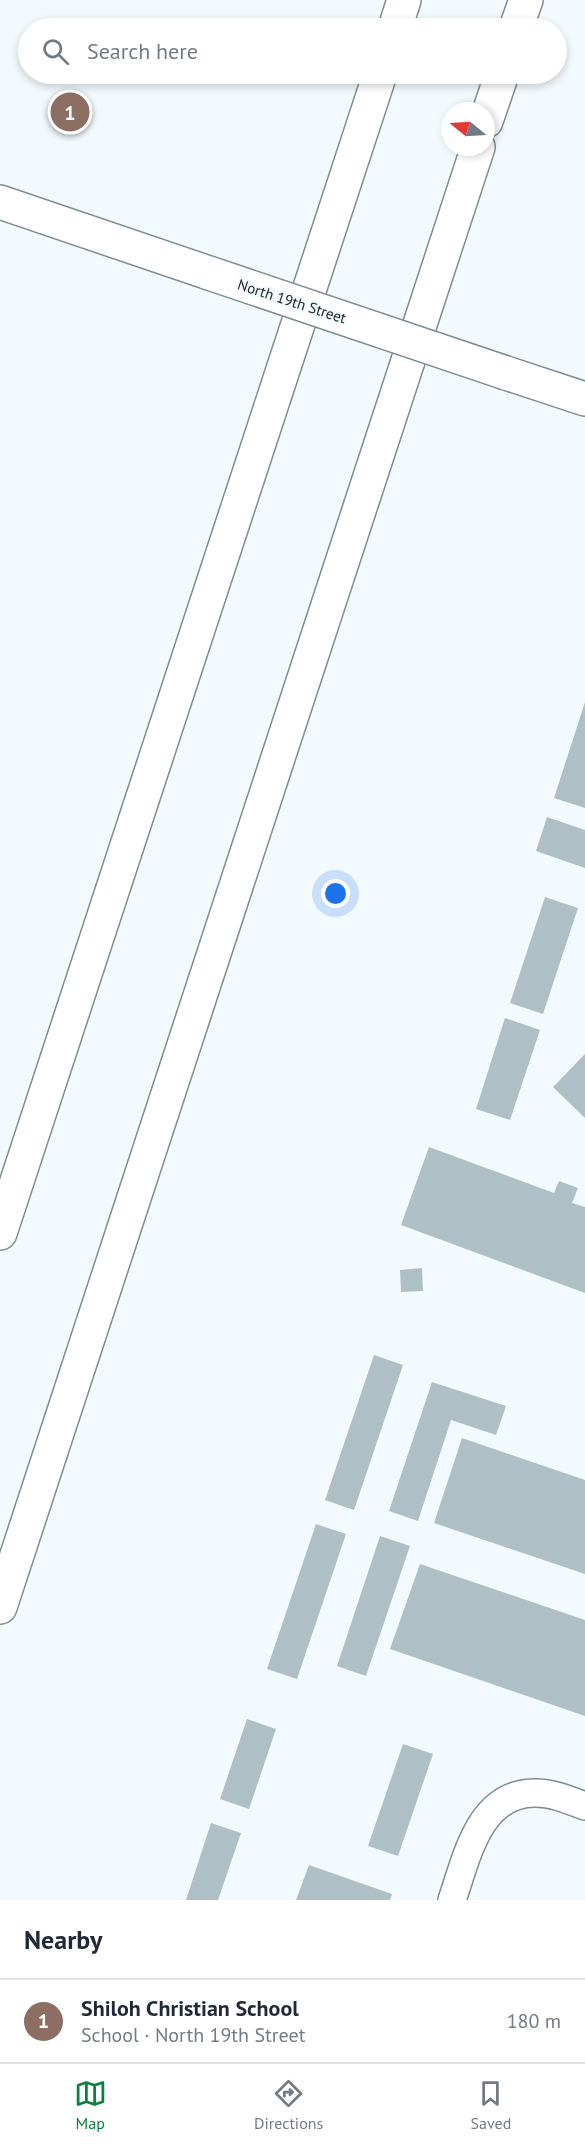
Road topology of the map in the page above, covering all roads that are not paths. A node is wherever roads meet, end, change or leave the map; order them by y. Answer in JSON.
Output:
{"nodes":[{"id":1,"x":404,"y":0,"type":"edge"},
{"id":2,"x":526,"y":0,"type":"edge"},
{"id":3,"x":398,"y":18,"type":"edge"},
{"id":4,"x":520,"y":18,"type":"edge"},
{"id":5,"x":377,"y":84,"type":"edge"},
{"id":6,"x":499,"y":84,"type":"edge"},
{"id":7,"x":492,"y":102,"type":"edge"},
{"id":8,"x":475,"y":156,"type":"edge"},
{"id":9,"x":0,"y":202,"type":"edge"},
{"id":10,"x":585,"y":399,"type":"edge"},
{"id":11,"x":0,"y":1233,"type":"edge"},
{"id":12,"x":0,"y":1607,"type":"edge"},
{"id":13,"x":585,"y":1806,"type":"edge"},
{"id":14,"x":452,"y":1900,"type":"edge"}],
"edges":[{"from":1,"to":3,"type":"main road"},
{"from":2,"to":4,"type":"main road"},
{"from":5,"to":11,"type":"main road"},
{"from":6,"to":7,"type":"main road"},
{"from":8,"to":12,"type":"main road"},
{"from":9,"to":10,"type":"main road","name":"North 19th Street","bridge":true},
{"from":13,"to":14,"type":"street"}]}
